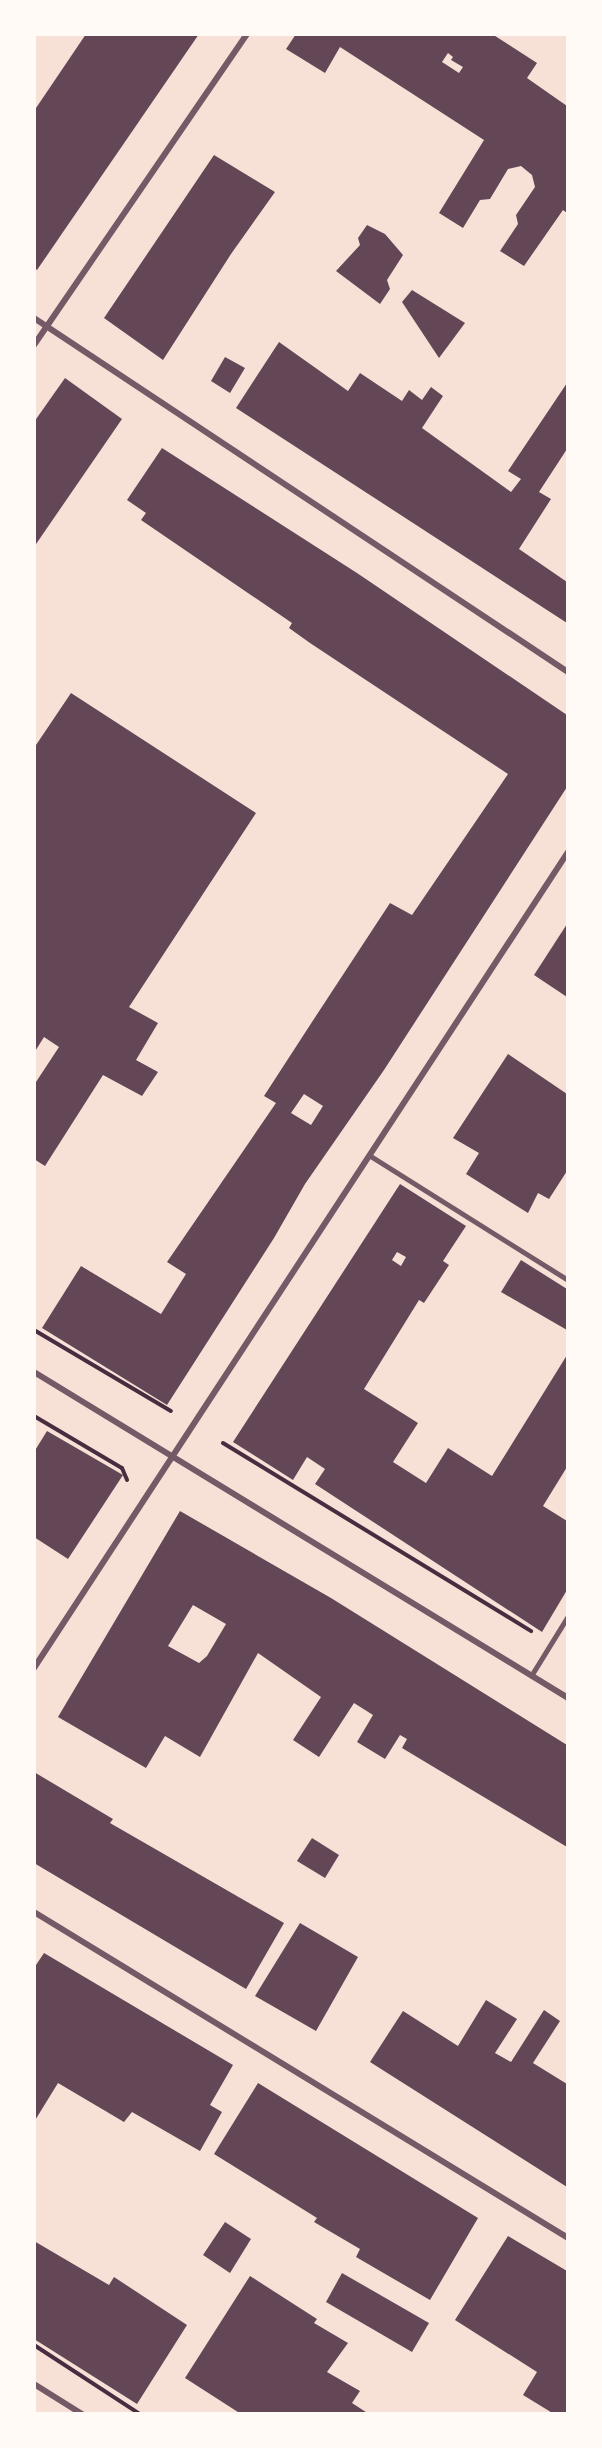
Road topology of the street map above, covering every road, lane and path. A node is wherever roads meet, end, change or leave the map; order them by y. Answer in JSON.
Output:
{"nodes":[{"id":1,"x":247,"y":34,"type":"edge"},
{"id":2,"x":34,"y":318,"type":"edge"},
{"id":3,"x":47,"y":326,"type":"junction"},
{"id":4,"x":34,"y":345,"type":"edge"},
{"id":5,"x":567,"y":672,"type":"edge"},
{"id":6,"x":567,"y":852,"type":"edge"},
{"id":7,"x":368,"y":1155,"type":"junction"},
{"id":8,"x":567,"y":1280,"type":"edge"},
{"id":9,"x":34,"y":1330,"type":"edge"},
{"id":10,"x":34,"y":1372,"type":"edge"},
{"id":11,"x":171,"y":1411,"type":"dead end"},
{"id":12,"x":34,"y":1416,"type":"edge"},
{"id":13,"x":223,"y":1443,"type":"dead end"},
{"id":14,"x":172,"y":1457,"type":"junction"},
{"id":15,"x":129,"y":1484,"type":"dead end"},
{"id":16,"x":567,"y":1616,"type":"edge"},
{"id":17,"x":551,"y":1643,"type":"junction"},
{"id":18,"x":34,"y":1668,"type":"edge"},
{"id":19,"x":531,"y":1676,"type":"junction"},
{"id":20,"x":567,"y":1698,"type":"edge"},
{"id":21,"x":34,"y":1912,"type":"edge"},
{"id":22,"x":567,"y":2238,"type":"edge"},
{"id":23,"x":34,"y":2345,"type":"edge"},
{"id":24,"x":34,"y":2384,"type":"edge"},
{"id":25,"x":82,"y":2414,"type":"edge"},
{"id":26,"x":140,"y":2414,"type":"edge"}],
"edges":[{"from":1,"to":3,"type":"street"},
{"from":2,"to":3,"type":"street"},
{"from":3,"to":4,"type":"street"},
{"from":3,"to":5,"type":"street"},
{"from":6,"to":7,"type":"street"},
{"from":7,"to":8,"type":"lane"},
{"from":7,"to":14,"type":"street"},
{"from":9,"to":11,"type":"path"},
{"from":10,"to":14,"type":"street"},
{"from":12,"to":15,"type":"path"},
{"from":13,"to":17,"type":"path"},
{"from":14,"to":18,"type":"street"},
{"from":14,"to":19,"type":"street"},
{"from":16,"to":17,"type":"lane"},
{"from":17,"to":19,"type":"lane"},
{"from":19,"to":20,"type":"street"},
{"from":21,"to":22,"type":"street"},
{"from":23,"to":26,"type":"path"},
{"from":24,"to":25,"type":"street"}]}
